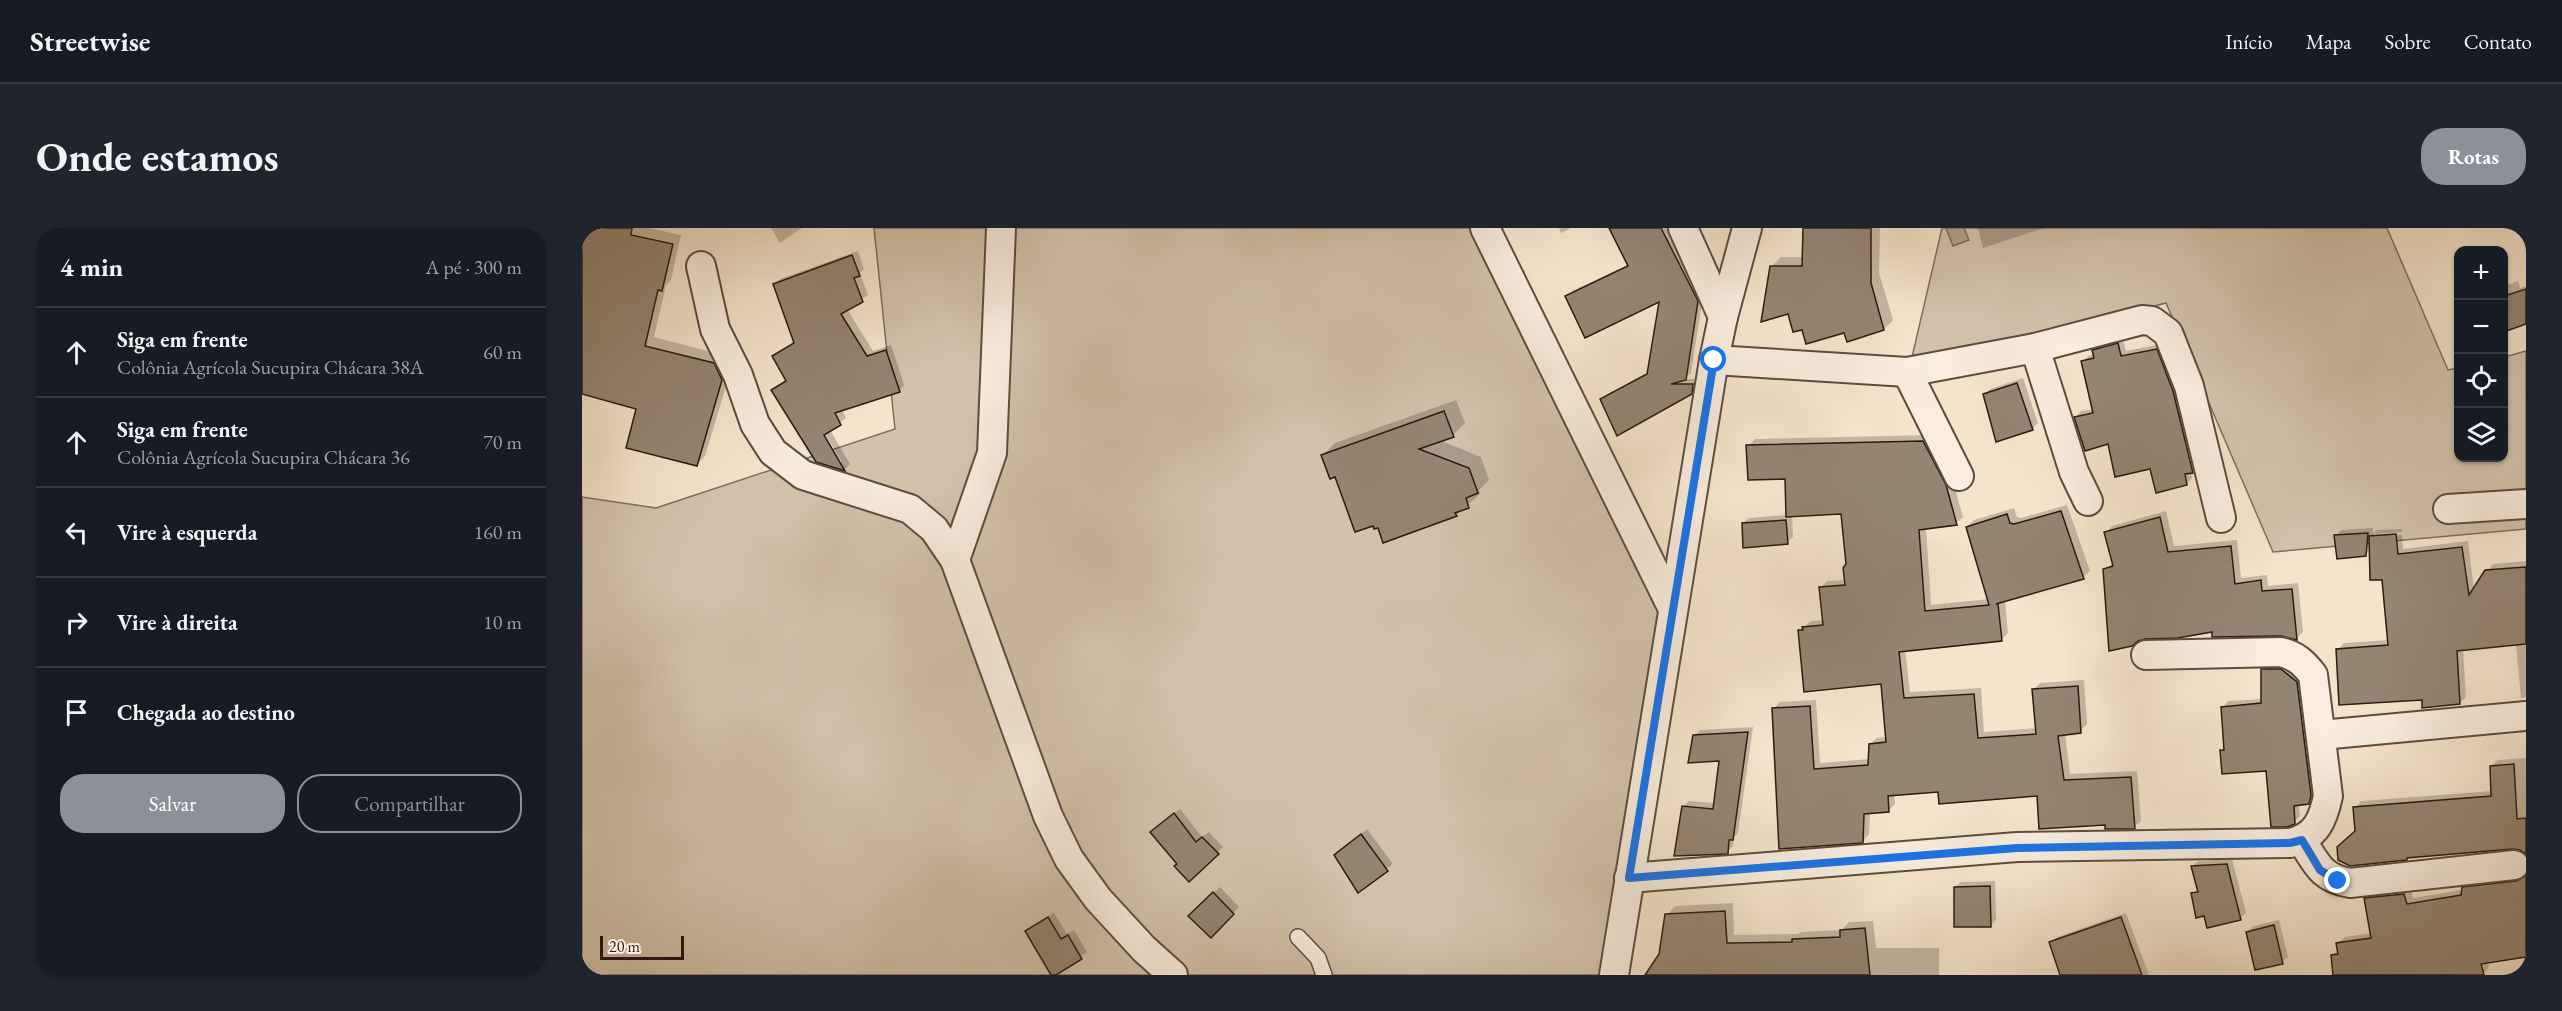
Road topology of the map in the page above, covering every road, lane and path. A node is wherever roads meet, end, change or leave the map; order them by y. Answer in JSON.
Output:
{"nodes":[{"id":1,"x":1001,"y":228,"type":"edge"},
{"id":2,"x":1485,"y":228,"type":"edge"},
{"id":3,"x":1683,"y":228,"type":"edge"},
{"id":4,"x":1747,"y":228,"type":"edge"},
{"id":5,"x":701,"y":266,"type":"dead end"},
{"id":6,"x":1723,"y":317,"type":"junction"},
{"id":7,"x":2035,"y":348,"type":"junction"},
{"id":8,"x":1714,"y":360,"type":"junction"},
{"id":9,"x":1907,"y":372,"type":"junction"},
{"id":10,"x":1959,"y":477,"type":"dead end"},
{"id":11,"x":2088,"y":501,"type":"dead end"},
{"id":12,"x":2526,"y":504,"type":"edge"},
{"id":13,"x":2448,"y":509,"type":"dead end"},
{"id":14,"x":2221,"y":518,"type":"dead end"},
{"id":15,"x":955,"y":560,"type":"junction"},
{"id":16,"x":1672,"y":607,"type":"junction"},
{"id":17,"x":2146,"y":655,"type":"dead end"},
{"id":18,"x":2526,"y":716,"type":"edge"},
{"id":19,"x":2321,"y":735,"type":"junction"},
{"id":20,"x":2302,"y":840,"type":"junction"},
{"id":21,"x":2514,"y":866,"type":"dead end"},
{"id":22,"x":1629,"y":878,"type":"junction"},
{"id":23,"x":1298,"y":937,"type":"dead end"},
{"id":24,"x":1173,"y":975,"type":"edge"},
{"id":25,"x":1324,"y":975,"type":"edge"},
{"id":26,"x":1614,"y":975,"type":"edge"}],
"edges":[{"from":1,"to":15,"type":"street"},
{"from":2,"to":16,"type":"street"},
{"from":3,"to":6,"type":"street"},
{"from":4,"to":6,"type":"street"},
{"from":5,"to":15,"type":"street"},
{"from":6,"to":8,"type":"street"},
{"from":7,"to":9,"type":"street"},
{"from":7,"to":11,"type":"street"},
{"from":7,"to":14,"type":"street"},
{"from":8,"to":9,"type":"street"},
{"from":8,"to":16,"type":"street"},
{"from":9,"to":10,"type":"street"},
{"from":12,"to":13,"type":"street"},
{"from":15,"to":24,"type":"street"},
{"from":16,"to":22,"type":"street"},
{"from":17,"to":19,"type":"street"},
{"from":18,"to":19,"type":"street"},
{"from":19,"to":20,"type":"street"},
{"from":20,"to":21,"type":"street"},
{"from":20,"to":22,"type":"street"},
{"from":22,"to":26,"type":"street"},
{"from":23,"to":25,"type":"lane"}]}
